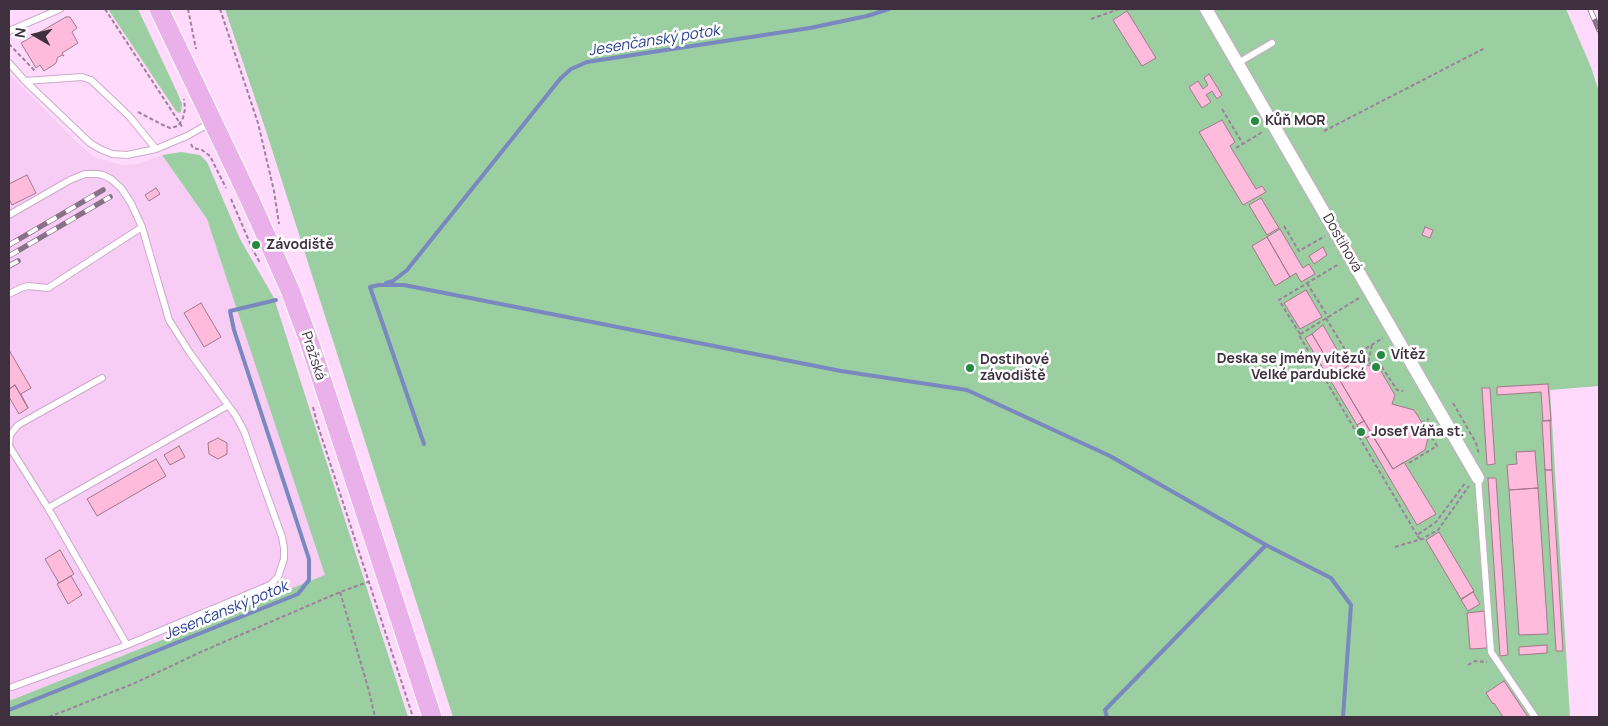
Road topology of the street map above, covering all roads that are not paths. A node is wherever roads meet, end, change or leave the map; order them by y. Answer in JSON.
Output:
{"nodes":[{"id":1,"x":60,"y":9,"type":"edge"},
{"id":2,"x":158,"y":9,"type":"edge"},
{"id":3,"x":1206,"y":9,"type":"edge"},
{"id":4,"x":9,"y":31,"type":"edge"},
{"id":5,"x":1272,"y":43,"type":"dead end"},
{"id":6,"x":9,"y":63,"type":"edge"},
{"id":7,"x":1238,"y":63,"type":"junction"},
{"id":8,"x":25,"y":81,"type":"junction"},
{"id":9,"x":212,"y":122,"type":"junction"},
{"id":10,"x":156,"y":148,"type":"junction"},
{"id":11,"x":9,"y":215,"type":"edge"},
{"id":12,"x":142,"y":227,"type":"junction"},
{"id":13,"x":9,"y":294,"type":"edge"},
{"id":14,"x":102,"y":378,"type":"dead end"},
{"id":15,"x":227,"y":406,"type":"junction"},
{"id":16,"x":9,"y":446,"type":"edge"},
{"id":17,"x":1473,"y":474,"type":"joint"},
{"id":18,"x":48,"y":508,"type":"junction"},
{"id":19,"x":127,"y":645,"type":"junction"},
{"id":20,"x":10,"y":686,"type":"edge"},
{"id":21,"x":432,"y":717,"type":"edge"},
{"id":22,"x":1535,"y":717,"type":"edge"}],
"edges":[{"from":1,"to":4,"type":"lane"},
{"from":2,"to":9,"type":"main road","name":"Pražská"},
{"from":3,"to":7,"type":"street","name":"Dostihová"},
{"from":5,"to":7,"type":"lane"},
{"from":6,"to":8,"type":"lane"},
{"from":7,"to":17,"type":"street","name":"Dostihová"},
{"from":8,"to":10,"type":"lane"},
{"from":8,"to":10,"type":"lane"},
{"from":9,"to":10,"type":"lane"},
{"from":9,"to":21,"type":"main road","name":"Pražská"},
{"from":11,"to":12,"type":"lane"},
{"from":12,"to":13,"type":"lane"},
{"from":12,"to":15,"type":"lane"},
{"from":14,"to":16,"type":"lane"},
{"from":15,"to":18,"type":"lane"},
{"from":15,"to":19,"type":"lane"},
{"from":16,"to":18,"type":"lane"},
{"from":17,"to":22,"type":"lane"},
{"from":18,"to":19,"type":"lane"},
{"from":19,"to":20,"type":"lane"}]}
